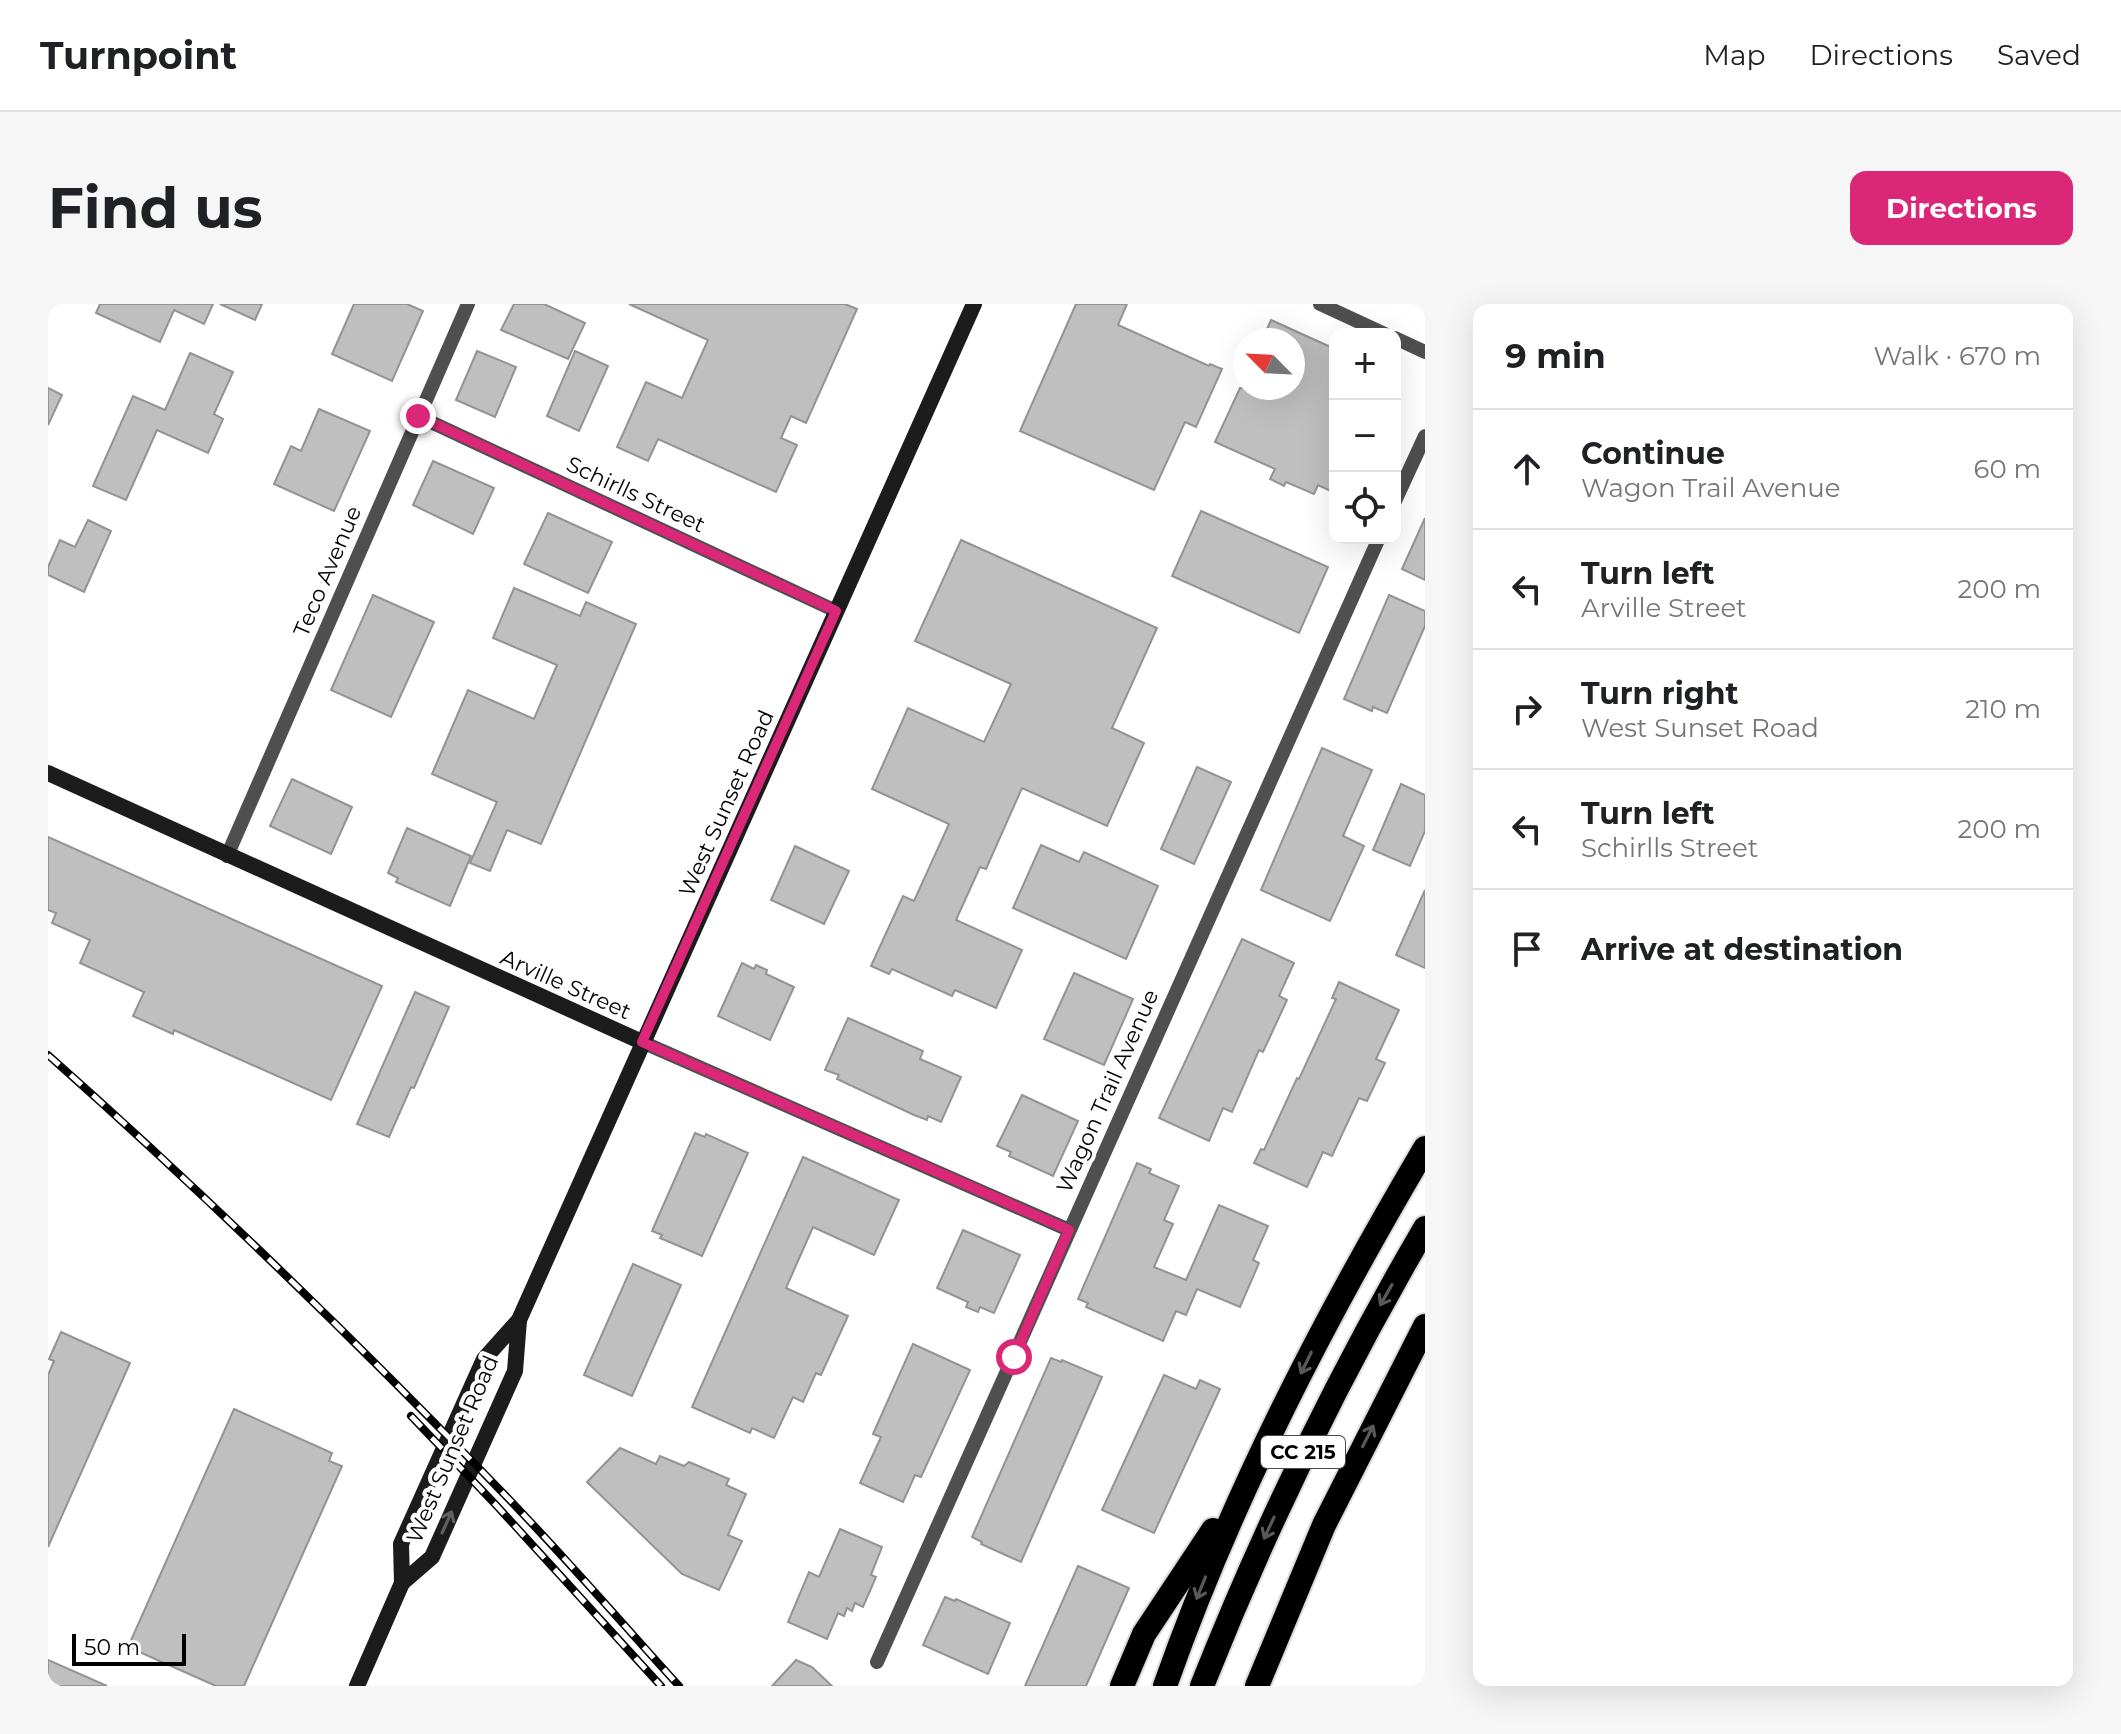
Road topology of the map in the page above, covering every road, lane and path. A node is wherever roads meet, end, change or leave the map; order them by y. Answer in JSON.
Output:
{"nodes":[{"id":1,"x":468,"y":304,"type":"edge"},
{"id":2,"x":974,"y":304,"type":"edge"},
{"id":3,"x":1320,"y":304,"type":"edge"},
{"id":4,"x":1372,"y":328,"type":"edge"},
{"id":5,"x":1401,"y":341,"type":"edge"},
{"id":6,"x":1425,"y":352,"type":"edge"},
{"id":7,"x":418,"y":416,"type":"junction"},
{"id":8,"x":1425,"y":436,"type":"edge"},
{"id":9,"x":1401,"y":488,"type":"edge"},
{"id":10,"x":1376,"y":544,"type":"edge"},
{"id":11,"x":836,"y":611,"type":"junction"},
{"id":12,"x":48,"y":773,"type":"edge"},
{"id":13,"x":227,"y":856,"type":"junction"},
{"id":14,"x":642,"y":1042,"type":"junction"},
{"id":15,"x":1425,"y":1148,"type":"edge"},
{"id":16,"x":1425,"y":1228,"type":"edge"},
{"id":17,"x":1069,"y":1230,"type":"junction"},
{"id":18,"x":519,"y":1320,"type":"junction"},
{"id":19,"x":1425,"y":1326,"type":"edge"},
{"id":20,"x":1257,"y":1465,"type":"junction"},
{"id":21,"x":402,"y":1583,"type":"junction"},
{"id":22,"x":877,"y":1662,"type":"dead end"},
{"id":23,"x":357,"y":1686,"type":"edge"},
{"id":24,"x":1122,"y":1686,"type":"edge"},
{"id":25,"x":1165,"y":1686,"type":"edge"},
{"id":26,"x":1202,"y":1686,"type":"edge"},
{"id":27,"x":1257,"y":1686,"type":"edge"}],
"edges":[{"from":1,"to":7,"type":"street","name":"Teco Avenue"},
{"from":2,"to":11,"type":"main road","name":"West Sunset Road"},
{"from":3,"to":4,"type":"street"},
{"from":5,"to":6,"type":"street"},
{"from":7,"to":11,"type":"street","name":"Schirlls Street"},
{"from":7,"to":13,"type":"street","name":"Teco Avenue"},
{"from":8,"to":9,"type":"street"},
{"from":10,"to":17,"type":"street","name":"Wagon Trail Avenue"},
{"from":11,"to":14,"type":"main road","name":"West Sunset Road"},
{"from":12,"to":13,"type":"main road","name":"Arville Street"},
{"from":13,"to":14,"type":"main road","name":"Arville Street"},
{"from":14,"to":17,"type":"street","name":"Arville Street"},
{"from":14,"to":18,"type":"main road","name":"West Sunset Road"},
{"from":15,"to":20,"type":"highway","number":"CC 215","one_way":true},
{"from":16,"to":26,"type":"highway","number":"CC 215","one_way":true},
{"from":17,"to":22,"type":"street","name":"Wagon Trail Avenue"},
{"from":18,"to":21,"type":"main road","name":"West Sunset Road"},
{"from":21,"to":18,"type":"main road","name":"West Sunset Road","one_way":true},
{"from":27,"to":19,"type":"highway","number":"CC 215","one_way":true},
{"from":20,"to":24,"type":"highway"},
{"from":20,"to":25,"type":"highway","number":"CC 215","one_way":true},
{"from":21,"to":23,"type":"main road","name":"West Sunset Road"}]}
